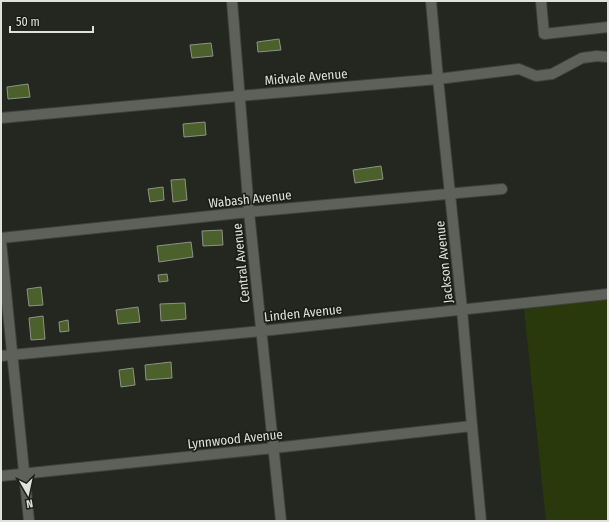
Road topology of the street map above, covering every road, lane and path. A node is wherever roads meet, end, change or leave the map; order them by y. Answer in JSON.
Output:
{"nodes":[{"id":1,"x":232,"y":1,"type":"edge"},
{"id":2,"x":431,"y":1,"type":"edge"},
{"id":3,"x":541,"y":1,"type":"edge"},
{"id":4,"x":608,"y":27,"type":"edge"},
{"id":5,"x":608,"y":57,"type":"edge"},
{"id":6,"x":438,"y":79,"type":"junction"},
{"id":7,"x":239,"y":96,"type":"junction"},
{"id":8,"x":1,"y":118,"type":"edge"},
{"id":9,"x":502,"y":189,"type":"dead end"},
{"id":10,"x":450,"y":193,"type":"junction"},
{"id":11,"x":249,"y":212,"type":"junction"},
{"id":12,"x":1,"y":238,"type":"edge"},
{"id":13,"x":1,"y":242,"type":"edge"},
{"id":14,"x":608,"y":294,"type":"edge"},
{"id":15,"x":462,"y":309,"type":"junction"},
{"id":16,"x":262,"y":331,"type":"junction"},
{"id":17,"x":1,"y":356,"type":"edge"},
{"id":18,"x":12,"y":356,"type":"junction"},
{"id":19,"x":472,"y":426,"type":"junction"},
{"id":20,"x":274,"y":448,"type":"junction"},
{"id":21,"x":24,"y":474,"type":"junction"},
{"id":22,"x":1,"y":476,"type":"edge"},
{"id":23,"x":29,"y":521,"type":"edge"},
{"id":24,"x":281,"y":521,"type":"edge"},
{"id":25,"x":481,"y":521,"type":"edge"}],
"edges":[{"from":1,"to":7,"type":"street","name":"Central Avenue"},
{"from":2,"to":6,"type":"street","name":"Jackson Avenue"},
{"from":3,"to":4,"type":"street"},
{"from":5,"to":6,"type":"street","name":"Midvale Avenue"},
{"from":6,"to":7,"type":"street","name":"Midvale Avenue"},
{"from":6,"to":10,"type":"street","name":"Jackson Avenue"},
{"from":7,"to":8,"type":"street","name":"Midvale Avenue"},
{"from":7,"to":11,"type":"street","name":"Central Avenue"},
{"from":9,"to":10,"type":"street","name":"Wabash Avenue"},
{"from":10,"to":11,"type":"street","name":"Wabash Avenue"},
{"from":10,"to":15,"type":"street","name":"Jackson Avenue"},
{"from":11,"to":12,"type":"street","name":"Wabash Avenue"},
{"from":11,"to":16,"type":"street","name":"Central Avenue"},
{"from":13,"to":18,"type":"street"},
{"from":14,"to":15,"type":"street","name":"Linden Avenue"},
{"from":15,"to":16,"type":"street","name":"Linden Avenue"},
{"from":15,"to":19,"type":"street","name":"Jackson Avenue"},
{"from":16,"to":18,"type":"street","name":"Linden Avenue"},
{"from":16,"to":20,"type":"street","name":"Central Avenue"},
{"from":17,"to":18,"type":"street","name":"Linden Avenue"},
{"from":18,"to":21,"type":"street"},
{"from":19,"to":20,"type":"street","name":"Lynnwood Avenue"},
{"from":19,"to":25,"type":"street","name":"Jackson Avenue"},
{"from":20,"to":21,"type":"street","name":"Lynnwood Avenue"},
{"from":20,"to":24,"type":"street","name":"Central Avenue"},
{"from":21,"to":22,"type":"street","name":"Lynnwood Avenue"},
{"from":21,"to":23,"type":"street"}]}
